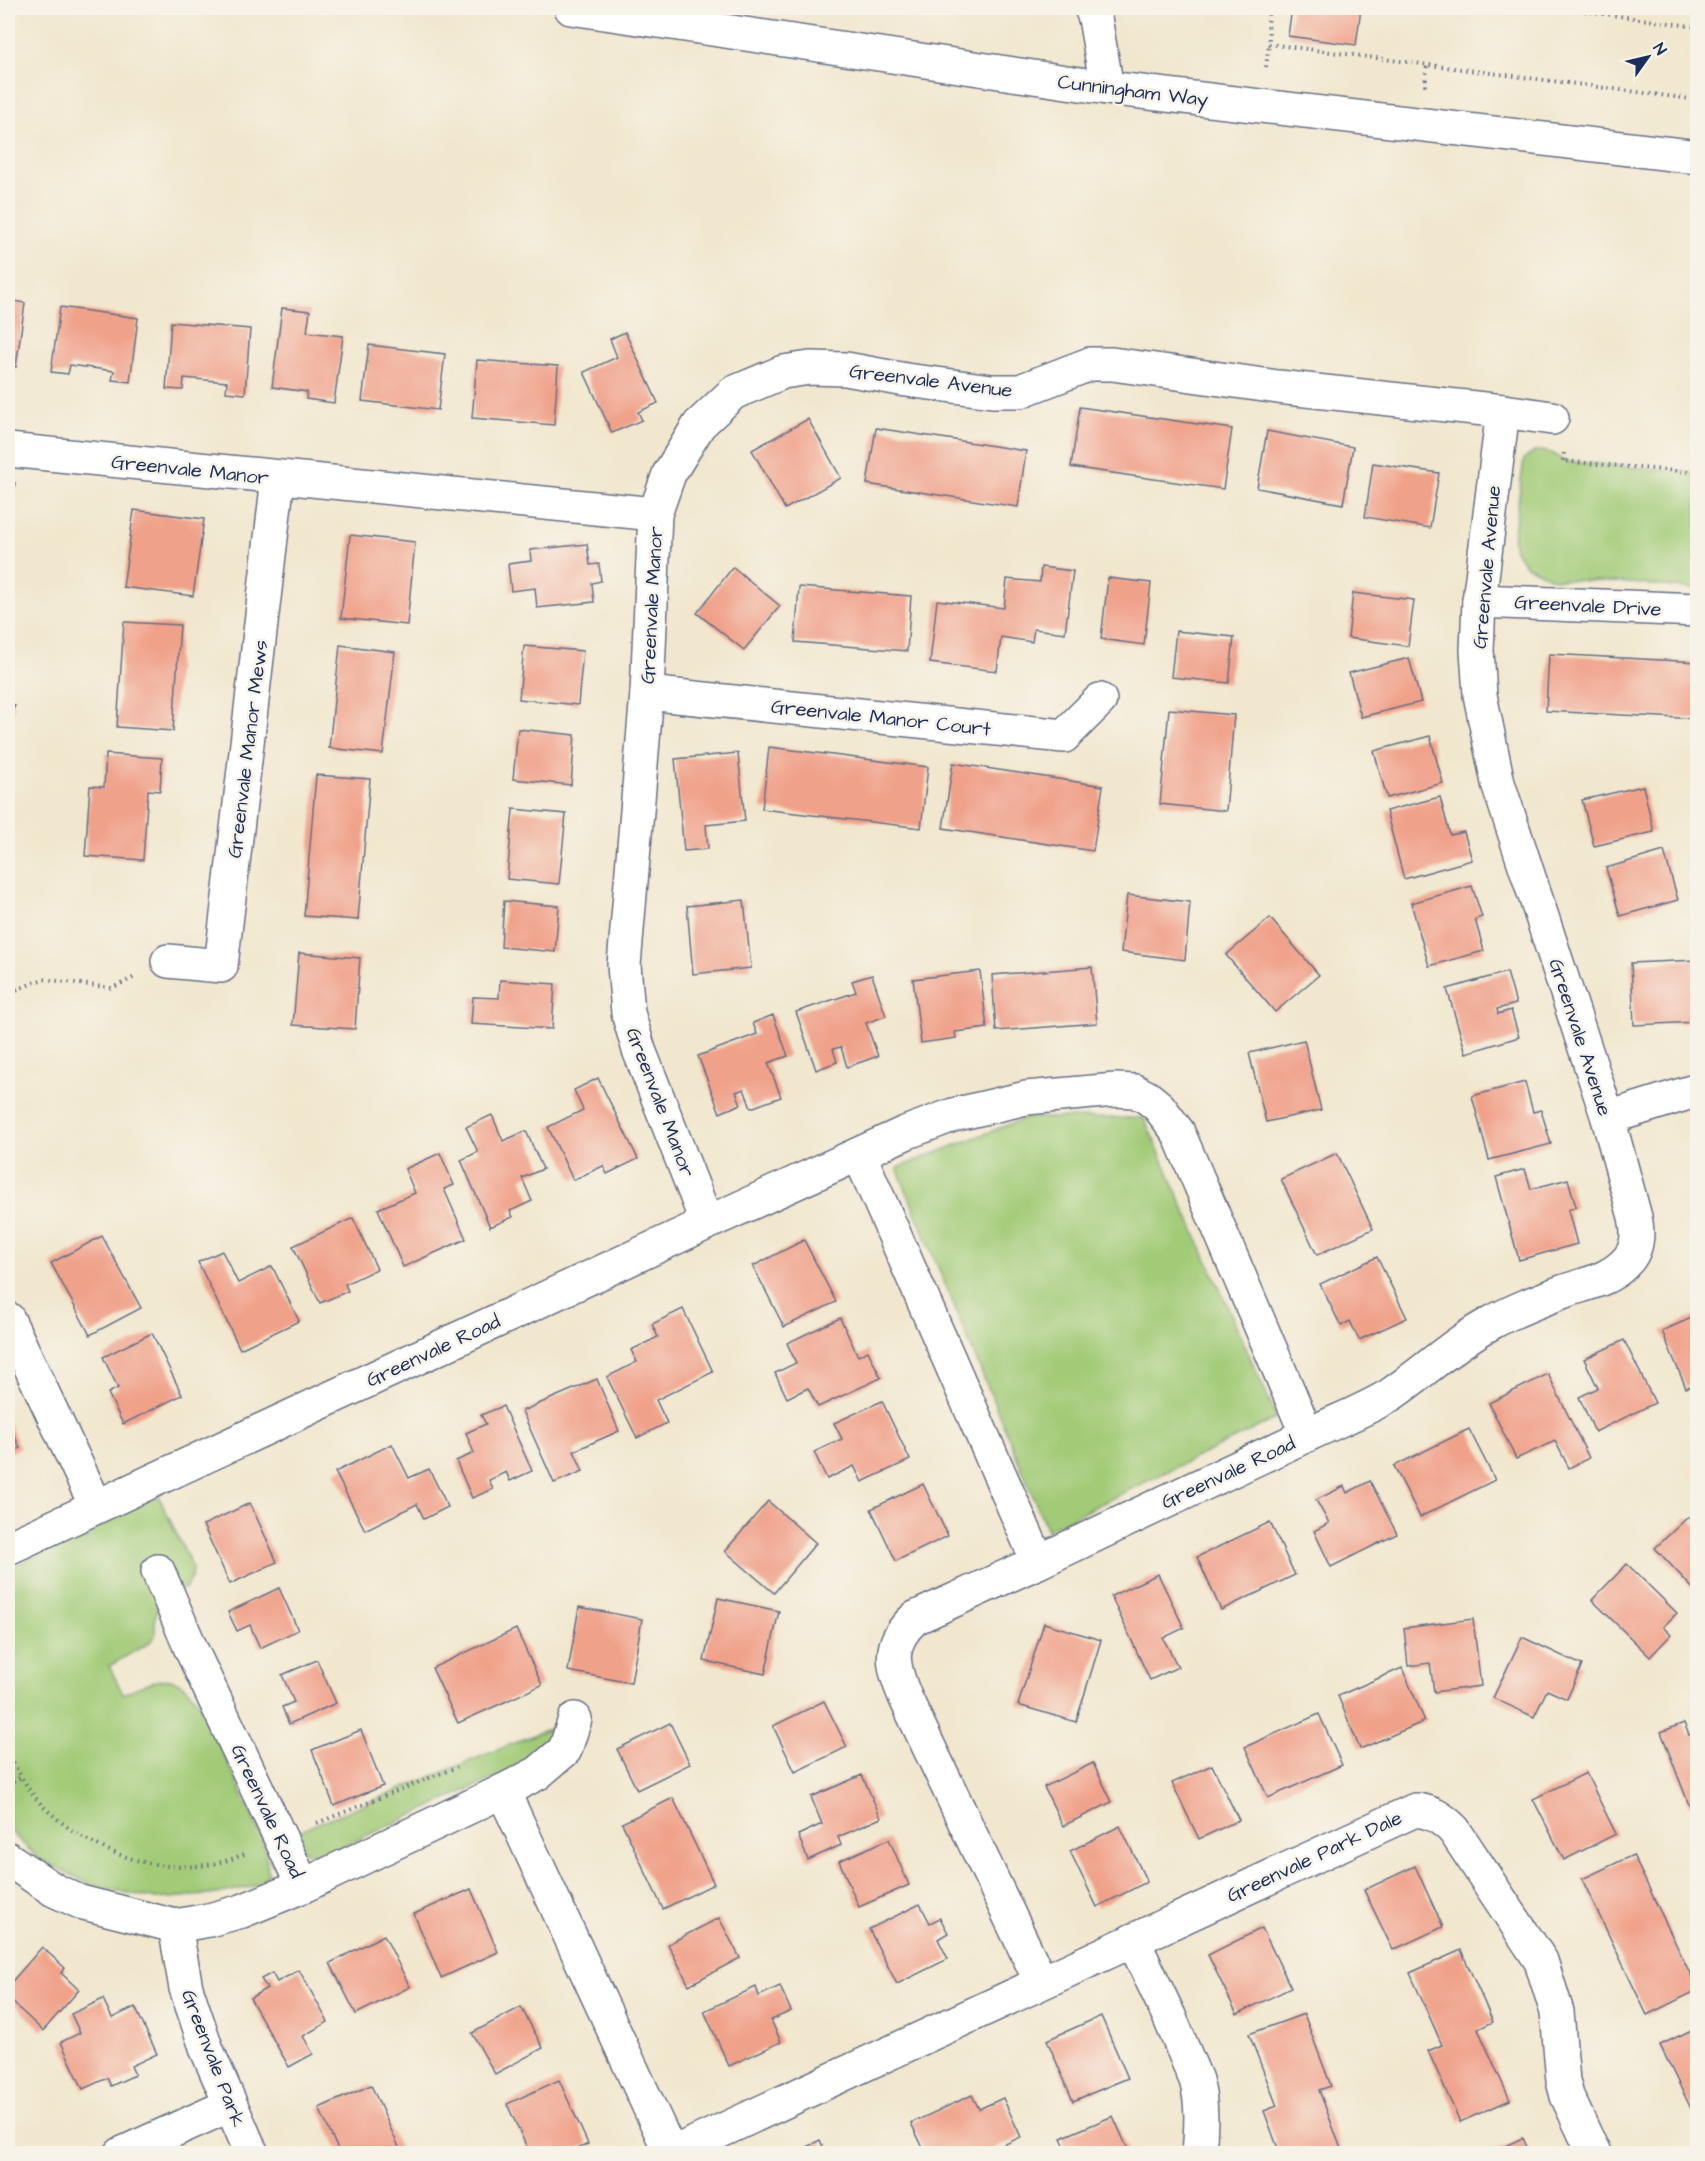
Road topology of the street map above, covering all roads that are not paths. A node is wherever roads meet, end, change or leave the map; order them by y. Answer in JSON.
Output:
{"nodes":[{"id":1,"x":581,"y":8,"type":"edge"},
{"id":2,"x":1091,"y":8,"type":"edge"},
{"id":3,"x":1107,"y":88,"type":"junction"},
{"id":4,"x":1698,"y":157,"type":"edge"},
{"id":5,"x":1503,"y":411,"type":"junction"},
{"id":6,"x":1552,"y":418,"type":"road end"},
{"id":7,"x":8,"y":450,"type":"edge"},
{"id":8,"x":278,"y":478,"type":"junction"},
{"id":9,"x":655,"y":514,"type":"junction"},
{"id":10,"x":1479,"y":601,"type":"junction"},
{"id":11,"x":1698,"y":610,"type":"edge"},
{"id":12,"x":647,"y":693,"type":"junction"},
{"id":13,"x":1100,"y":700,"type":"dead end"},
{"id":14,"x":168,"y":961,"type":"road end"},
{"id":15,"x":1698,"y":1090,"type":"edge"},
{"id":16,"x":1608,"y":1118,"type":"junction"},
{"id":17,"x":859,"y":1154,"type":"junction"},
{"id":18,"x":707,"y":1223,"type":"junction"},
{"id":19,"x":8,"y":1319,"type":"edge"},
{"id":20,"x":1307,"y":1435,"type":"junction"},
{"id":21,"x":96,"y":1506,"type":"junction"},
{"id":22,"x":8,"y":1548,"type":"edge"},
{"id":23,"x":1038,"y":1562,"type":"junction"},
{"id":24,"x":158,"y":1571,"type":"dead end"},
{"id":25,"x":575,"y":1719,"type":"dead end"},
{"id":26,"x":503,"y":1791,"type":"junction"},
{"id":27,"x":8,"y":1859,"type":"edge"},
{"id":28,"x":303,"y":1886,"type":"junction"},
{"id":29,"x":175,"y":1926,"type":"junction"},
{"id":30,"x":1133,"y":1941,"type":"junction"},
{"id":31,"x":1041,"y":1982,"type":"junction"},
{"id":32,"x":230,"y":2105,"type":"junction"},
{"id":33,"x":121,"y":2154,"type":"edge"},
{"id":34,"x":252,"y":2154,"type":"edge"},
{"id":35,"x":671,"y":2154,"type":"edge"},
{"id":36,"x":1199,"y":2154,"type":"edge"},
{"id":37,"x":1594,"y":2154,"type":"edge"}],
"edges":[{"from":1,"to":3,"type":"street","name":"Cunningham Way"},
{"from":2,"to":3,"type":"street"},
{"from":3,"to":4,"type":"street","name":"Cunningham Way"},
{"from":5,"to":6,"type":"street"},
{"from":5,"to":9,"type":"street","name":"Greenvale Avenue"},
{"from":5,"to":10,"type":"street","name":"Greenvale Avenue"},
{"from":7,"to":8,"type":"street","name":"Greenvale Manor"},
{"from":8,"to":9,"type":"street","name":"Greenvale Manor"},
{"from":8,"to":14,"type":"street","name":"Greenvale Manor Mews"},
{"from":9,"to":12,"type":"street","name":"Greenvale Manor"},
{"from":10,"to":11,"type":"street","name":"Greenvale Drive"},
{"from":10,"to":16,"type":"street","name":"Greenvale Avenue"},
{"from":12,"to":13,"type":"street","name":"Greenvale Manor Court"},
{"from":12,"to":18,"type":"street","name":"Greenvale Manor"},
{"from":15,"to":16,"type":"street"},
{"from":16,"to":20,"type":"street","name":"Greenvale Avenue"},
{"from":17,"to":18,"type":"street","name":"Greenvale Road"},
{"from":17,"to":20,"type":"street","name":"Greenvale Road"},
{"from":17,"to":23,"type":"street"},
{"from":18,"to":21,"type":"street","name":"Greenvale Road"},
{"from":19,"to":21,"type":"street"},
{"from":20,"to":23,"type":"street","name":"Greenvale Road"},
{"from":21,"to":22,"type":"street","name":"Greenvale Road"},
{"from":23,"to":31,"type":"street","name":"Greenvale Road"},
{"from":24,"to":28,"type":"street","name":"Greenvale Road"},
{"from":25,"to":26,"type":"street","name":"Greenvale Road"},
{"from":26,"to":28,"type":"street","name":"Greenvale Road"},
{"from":26,"to":35,"type":"street"},
{"from":27,"to":29,"type":"street","name":"Greenvale Road"},
{"from":28,"to":29,"type":"street","name":"Greenvale Road"},
{"from":29,"to":32,"type":"street","name":"Greenvale Park"},
{"from":30,"to":31,"type":"street","name":"Greenvale Park Dale"},
{"from":30,"to":36,"type":"street"},
{"from":30,"to":37,"type":"street","name":"Greenvale Park Dale"},
{"from":31,"to":35,"type":"street","name":"Greenvale Park Dale"},
{"from":32,"to":33,"type":"street"},
{"from":32,"to":34,"type":"street","name":"Greenvale Park"}]}
